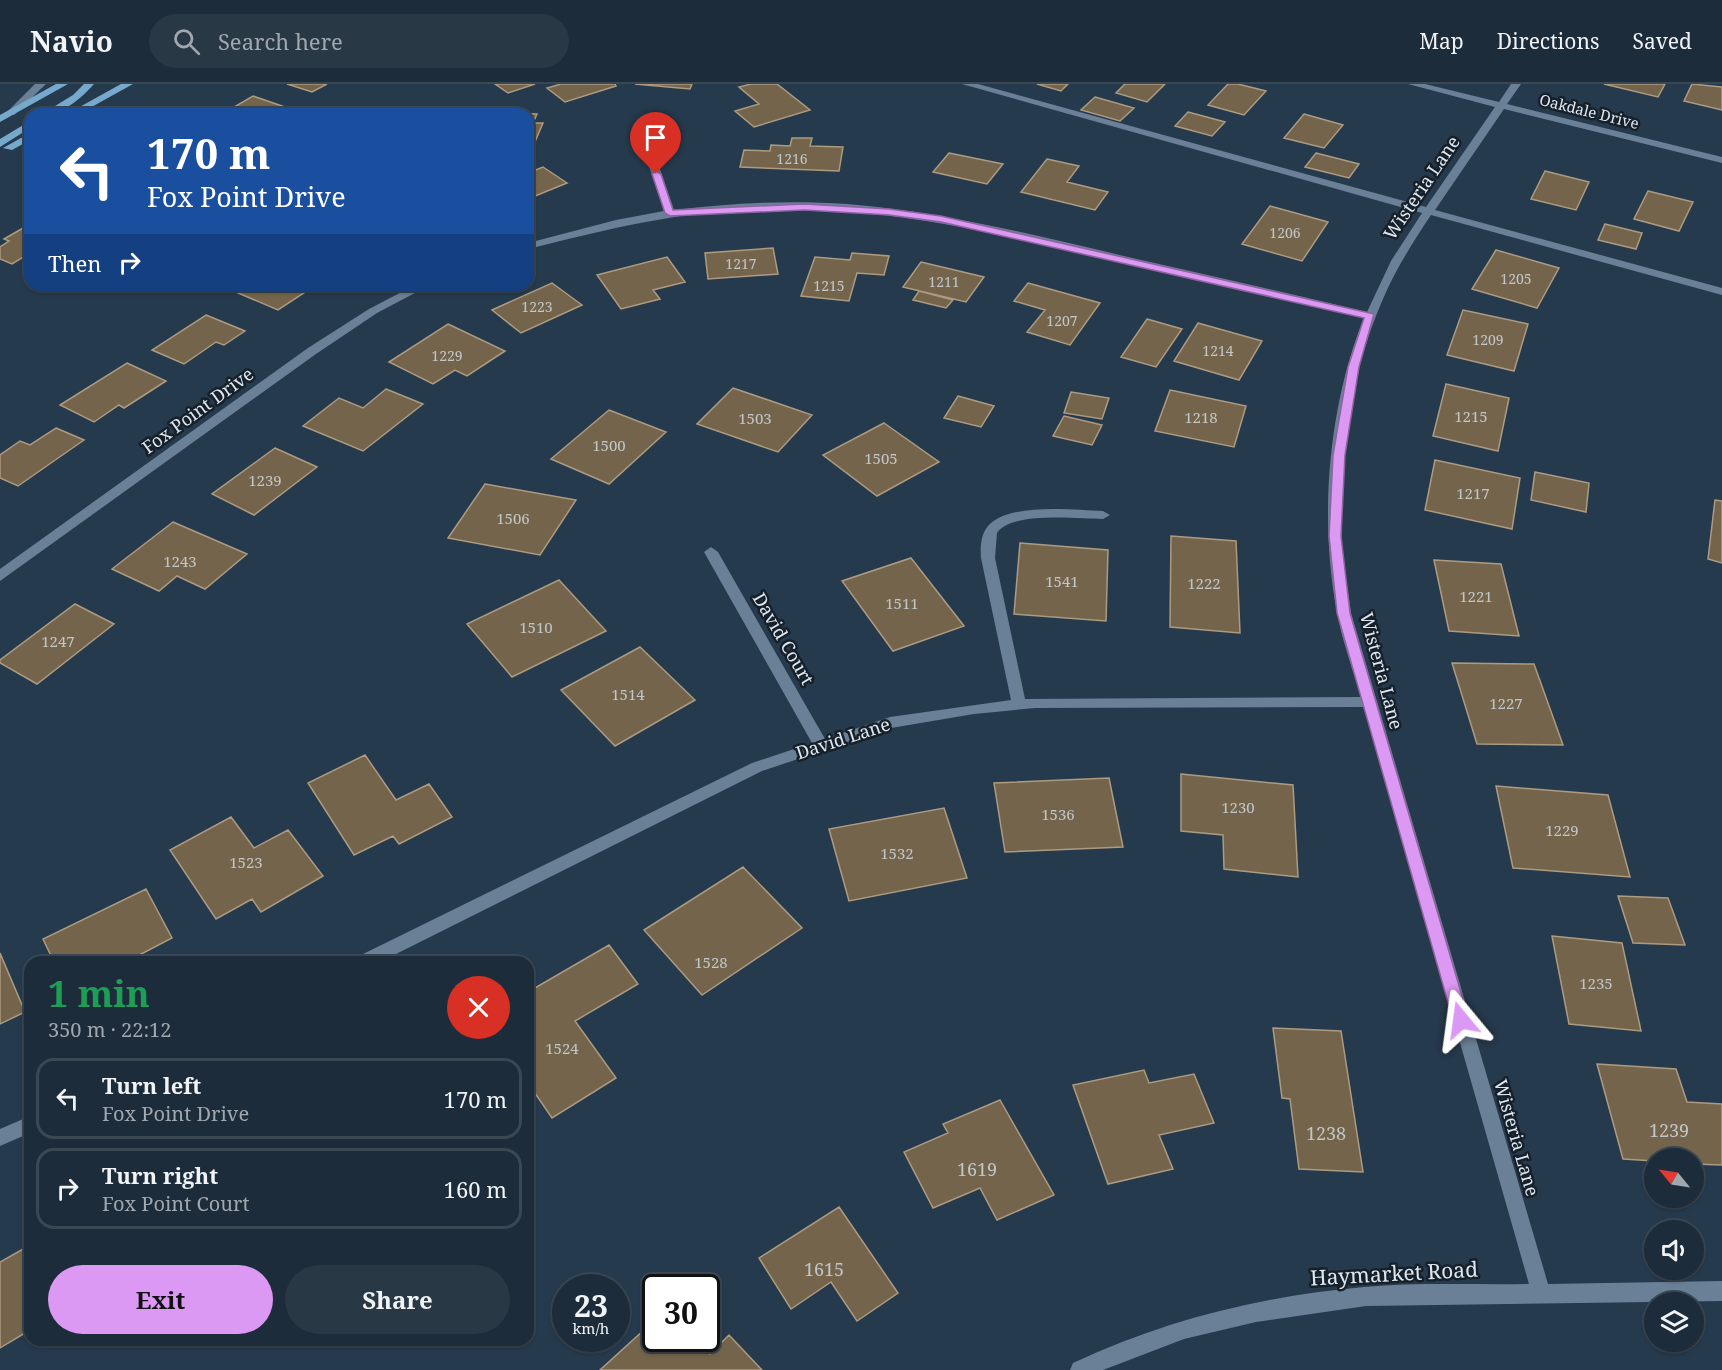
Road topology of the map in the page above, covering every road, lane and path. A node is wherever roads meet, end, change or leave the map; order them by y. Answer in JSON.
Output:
{"nodes":[{"id":1,"x":41,"y":84,"type":"edge"},
{"id":2,"x":63,"y":84,"type":"edge"},
{"id":3,"x":89,"y":84,"type":"edge"},
{"id":4,"x":126,"y":84,"type":"edge"},
{"id":5,"x":967,"y":84,"type":"edge"},
{"id":6,"x":1413,"y":84,"type":"edge"},
{"id":7,"x":1516,"y":84,"type":"edge"},
{"id":8,"x":1501,"y":106,"type":"junction"},
{"id":9,"x":58,"y":108,"type":"edge"},
{"id":10,"x":83,"y":108,"type":"edge"},
{"id":11,"x":11,"y":113,"type":"junction"},
{"id":12,"x":0,"y":119,"type":"edge"},
{"id":13,"x":24,"y":128,"type":"edge"},
{"id":14,"x":643,"y":134,"type":"dead end"},
{"id":15,"x":24,"y":139,"type":"edge"},
{"id":16,"x":0,"y":144,"type":"edge"},
{"id":17,"x":0,"y":152,"type":"edge"},
{"id":18,"x":1722,"y":160,"type":"edge"},
{"id":19,"x":1429,"y":212,"type":"junction"},
{"id":20,"x":670,"y":213,"type":"junction"},
{"id":21,"x":534,"y":244,"type":"edge"},
{"id":22,"x":412,"y":291,"type":"edge"},
{"id":23,"x":1722,"y":292,"type":"edge"},
{"id":24,"x":1370,"y":316,"type":"junction"},
{"id":25,"x":1103,"y":515,"type":"dead end"},
{"id":26,"x":711,"y":552,"type":"dead end"},
{"id":27,"x":0,"y":576,"type":"edge"},
{"id":28,"x":1368,"y":702,"type":"junction"},
{"id":29,"x":1019,"y":704,"type":"junction"},
{"id":30,"x":821,"y":745,"type":"junction"},
{"id":31,"x":375,"y":956,"type":"edge"},
{"id":32,"x":24,"y":1127,"type":"edge"},
{"id":33,"x":0,"y":1138,"type":"edge"},
{"id":34,"x":1722,"y":1292,"type":"edge"},
{"id":35,"x":1541,"y":1293,"type":"junction"},
{"id":36,"x":1080,"y":1370,"type":"edge"}],
"edges":[{"from":1,"to":11,"type":"street"},
{"from":2,"to":11,"type":"main road"},
{"from":3,"to":9,"type":"main road"},
{"from":4,"to":10,"type":"main road"},
{"from":5,"to":19,"type":"street"},
{"from":6,"to":8,"type":"street","name":"Oakdale Drive"},
{"from":7,"to":8,"type":"street","name":"Wisteria Lane"},
{"from":8,"to":18,"type":"street","name":"Oakdale Drive"},
{"from":8,"to":19,"type":"street","name":"Wisteria Lane"},
{"from":11,"to":12,"type":"main road"},
{"from":13,"to":16,"type":"main road"},
{"from":14,"to":20,"type":"street"},
{"from":15,"to":17,"type":"main road"},
{"from":19,"to":23,"type":"street"},
{"from":19,"to":24,"type":"street","name":"Wisteria Lane"},
{"from":20,"to":21,"type":"street"},
{"from":20,"to":24,"type":"street"},
{"from":22,"to":27,"type":"street","name":"Fox Point Drive"},
{"from":24,"to":28,"type":"street","name":"Wisteria Lane"},
{"from":25,"to":29,"type":"street"},
{"from":26,"to":30,"type":"street","name":"David Court"},
{"from":28,"to":29,"type":"street","name":"David Lane"},
{"from":28,"to":35,"type":"street","name":"Wisteria Lane"},
{"from":29,"to":30,"type":"street","name":"David Lane"},
{"from":30,"to":31,"type":"street","name":"David Lane"},
{"from":32,"to":33,"type":"street"},
{"from":34,"to":35,"type":"street","name":"Haymarket Road"},
{"from":35,"to":36,"type":"street","name":"Haymarket Road"}]}
